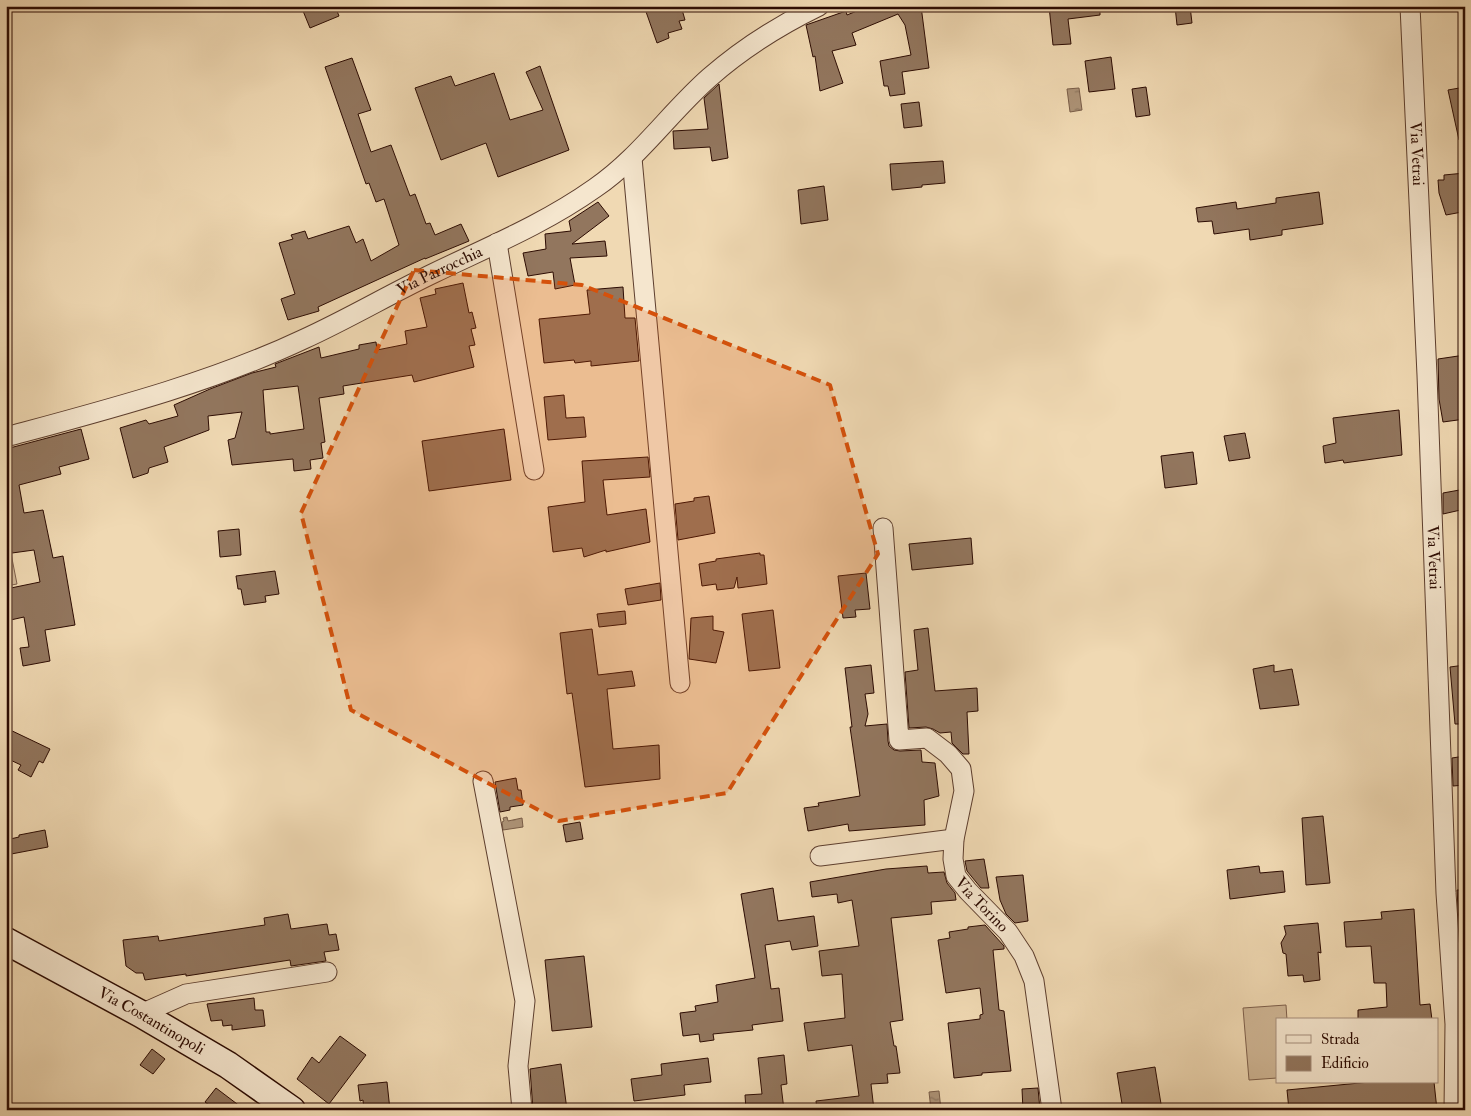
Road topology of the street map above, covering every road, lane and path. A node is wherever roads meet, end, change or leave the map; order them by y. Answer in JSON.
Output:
{"nodes":[{"id":1,"x":819,"y":6,"type":"edge"},
{"id":2,"x":1410,"y":6,"type":"edge"},
{"id":3,"x":632,"y":158,"type":"junction"},
{"id":4,"x":497,"y":243,"type":"junction"},
{"id":5,"x":6,"y":437,"type":"edge"},
{"id":6,"x":534,"y":470,"type":"dead end"},
{"id":7,"x":883,"y":528,"type":"dead end"},
{"id":8,"x":680,"y":683,"type":"dead end"},
{"id":9,"x":483,"y":781,"type":"dead end"},
{"id":10,"x":954,"y":839,"type":"junction"},
{"id":11,"x":820,"y":856,"type":"dead end"},
{"id":12,"x":6,"y":941,"type":"edge"},
{"id":13,"x":327,"y":972,"type":"dead end"},
{"id":14,"x":141,"y":1014,"type":"junction"},
{"id":15,"x":1460,"y":1023,"type":"edge"},
{"id":16,"x":292,"y":1110,"type":"edge"},
{"id":17,"x":522,"y":1110,"type":"edge"},
{"id":18,"x":1052,"y":1110,"type":"edge"},
{"id":19,"x":1454,"y":1110,"type":"edge"}],
"edges":[{"from":1,"to":3,"type":"street","name":"Via Parrocchia"},
{"from":2,"to":15,"type":"street","name":"Via Vetrai"},
{"from":3,"to":4,"type":"street","name":"Via Parrocchia"},
{"from":3,"to":8,"type":"street"},
{"from":4,"to":5,"type":"street","name":"Via Parrocchia"},
{"from":4,"to":6,"type":"street"},
{"from":7,"to":10,"type":"street","name":"Via Torino"},
{"from":9,"to":17,"type":"street"},
{"from":10,"to":11,"type":"street"},
{"from":10,"to":18,"type":"street","name":"Via Torino"},
{"from":12,"to":14,"type":"street","name":"Via Costantinopoli"},
{"from":13,"to":14,"type":"street"},
{"from":14,"to":16,"type":"street","name":"Via Costantinopoli"},
{"from":15,"to":19,"type":"street","name":"Via Vetrai"}]}
